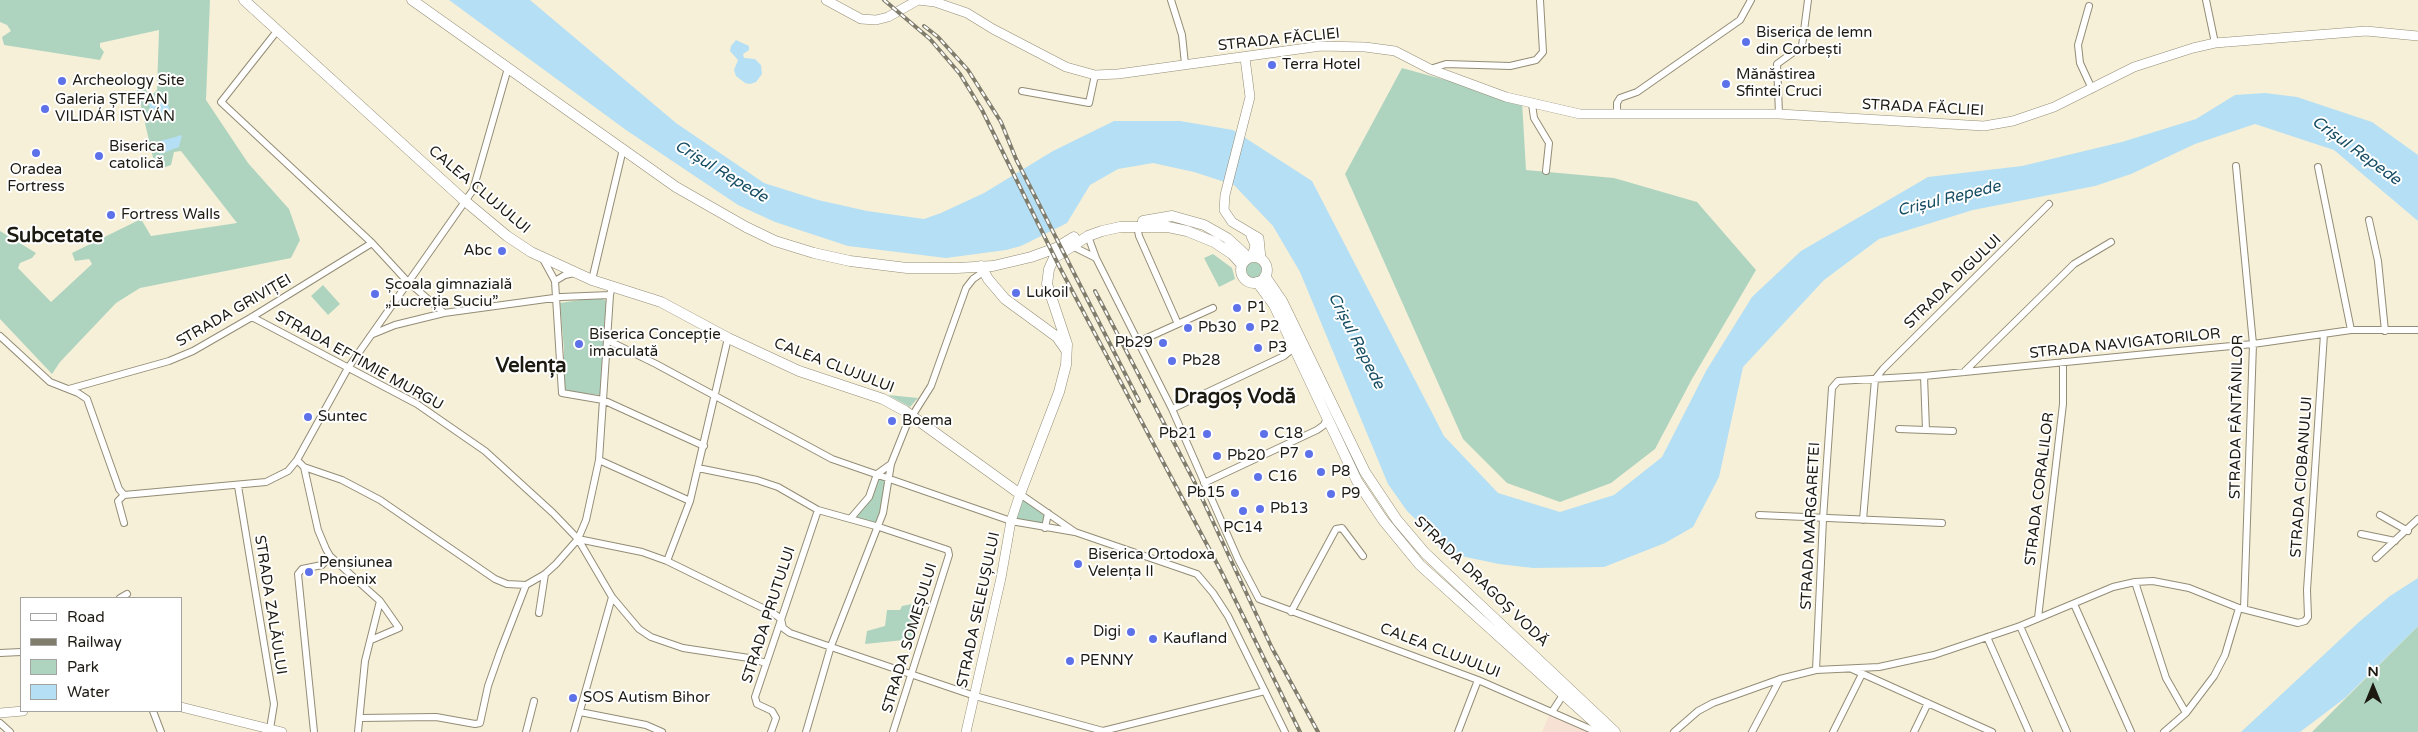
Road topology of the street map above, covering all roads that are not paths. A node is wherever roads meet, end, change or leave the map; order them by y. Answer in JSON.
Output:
{"nodes":[{"id":1,"x":244,"y":0,"type":"edge"},
{"id":2,"x":412,"y":0,"type":"edge"},
{"id":3,"x":826,"y":0,"type":"edge"},
{"id":4,"x":918,"y":0,"type":"edge"},
{"id":5,"x":1171,"y":0,"type":"edge"},
{"id":6,"x":1540,"y":0,"type":"edge"},
{"id":7,"x":1751,"y":0,"type":"edge"},
{"id":8,"x":1808,"y":0,"type":"edge"},
{"id":9,"x":2206,"y":0,"type":"edge"},
{"id":10,"x":2089,"y":6,"type":"dead end"},
{"id":11,"x":277,"y":31,"type":"junction"},
{"id":12,"x":2418,"y":36,"type":"edge"},
{"id":13,"x":2215,"y":43,"type":"junction"},
{"id":14,"x":1245,"y":58,"type":"junction"},
{"id":15,"x":1185,"y":64,"type":"junction"},
{"id":16,"x":508,"y":68,"type":"junction"},
{"id":17,"x":1430,"y":69,"type":"junction"},
{"id":18,"x":1095,"y":75,"type":"junction"},
{"id":19,"x":2092,"y":89,"type":"junction"},
{"id":20,"x":1022,"y":91,"type":"dead end"},
{"id":21,"x":1532,"y":104,"type":"junction"},
{"id":22,"x":1779,"y":114,"type":"junction"},
{"id":23,"x":1617,"y":115,"type":"junction"},
{"id":24,"x":623,"y":149,"type":"junction"},
{"id":25,"x":2236,"y":166,"type":"dead end"},
{"id":26,"x":2318,"y":167,"type":"dead end"},
{"id":27,"x":1546,"y":171,"type":"dead end"},
{"id":28,"x":465,"y":201,"type":"junction"},
{"id":29,"x":2049,"y":204,"type":"dead end"},
{"id":30,"x":2369,"y":220,"type":"dead end"},
{"id":31,"x":1137,"y":226,"type":"junction"},
{"id":32,"x":1088,"y":236,"type":"junction"},
{"id":33,"x":2111,"y":242,"type":"dead end"},
{"id":34,"x":372,"y":243,"type":"junction"},
{"id":35,"x":1072,"y":246,"type":"junction"},
{"id":36,"x":1096,"y":258,"type":"junction"},
{"id":37,"x":1250,"y":258,"type":"junction"},
{"id":38,"x":543,"y":259,"type":"junction"},
{"id":39,"x":982,"y":269,"type":"junction"},
{"id":40,"x":576,"y":273,"type":"junction"},
{"id":41,"x":1261,"y":279,"type":"junction"},
{"id":42,"x":592,"y":280,"type":"junction"},
{"id":43,"x":407,"y":281,"type":"junction"},
{"id":44,"x":555,"y":281,"type":"junction"},
{"id":45,"x":611,"y":290,"type":"junction"},
{"id":46,"x":555,"y":298,"type":"junction"},
{"id":47,"x":1213,"y":308,"type":"dead end"},
{"id":48,"x":444,"y":313,"type":"junction"},
{"id":49,"x":252,"y":317,"type":"junction"},
{"id":50,"x":1178,"y":324,"type":"junction"},
{"id":51,"x":2350,"y":330,"type":"junction"},
{"id":52,"x":2385,"y":330,"type":"junction"},
{"id":53,"x":2418,"y":330,"type":"edge"},
{"id":54,"x":372,"y":334,"type":"junction"},
{"id":55,"x":2324,"y":334,"type":"junction"},
{"id":56,"x":0,"y":336,"type":"edge"},
{"id":57,"x":728,"y":338,"type":"junction"},
{"id":58,"x":606,"y":340,"type":"junction"},
{"id":59,"x":1290,"y":340,"type":"junction"},
{"id":60,"x":1138,"y":342,"type":"junction"},
{"id":61,"x":2253,"y":344,"type":"junction"},
{"id":62,"x":1066,"y":351,"type":"junction"},
{"id":63,"x":1284,"y":356,"type":"junction"},
{"id":64,"x":1300,"y":359,"type":"junction"},
{"id":65,"x":2063,"y":362,"type":"junction"},
{"id":66,"x":348,"y":368,"type":"junction"},
{"id":67,"x":1964,"y":372,"type":"junction"},
{"id":68,"x":1924,"y":376,"type":"junction"},
{"id":69,"x":1875,"y":379,"type":"junction"},
{"id":70,"x":1834,"y":384,"type":"joint"},
{"id":71,"x":70,"y":389,"type":"junction"},
{"id":72,"x":714,"y":396,"type":"junction"},
{"id":73,"x":603,"y":400,"type":"junction"},
{"id":74,"x":1172,"y":409,"type":"junction"},
{"id":75,"x":912,"y":416,"type":"junction"},
{"id":76,"x":1327,"y":417,"type":"junction"},
{"id":77,"x":1899,"y":429,"type":"dead end"},
{"id":78,"x":1317,"y":430,"type":"junction"},
{"id":79,"x":1333,"y":430,"type":"junction"},
{"id":80,"x":1926,"y":430,"type":"junction"},
{"id":81,"x":1953,"y":431,"type":"dead end"},
{"id":82,"x":704,"y":446,"type":"junction"},
{"id":83,"x":297,"y":460,"type":"junction"},
{"id":84,"x":599,"y":460,"type":"junction"},
{"id":85,"x":892,"y":464,"type":"junction"},
{"id":86,"x":304,"y":467,"type":"junction"},
{"id":87,"x":291,"y":468,"type":"junction"},
{"id":88,"x":698,"y":468,"type":"junction"},
{"id":89,"x":877,"y":474,"type":"junction"},
{"id":90,"x":890,"y":479,"type":"junction"},
{"id":91,"x":1204,"y":483,"type":"junction"},
{"id":92,"x":238,"y":486,"type":"junction"},
{"id":93,"x":1020,"y":494,"type":"junction"},
{"id":94,"x":124,"y":495,"type":"junction"},
{"id":95,"x":690,"y":501,"type":"junction"},
{"id":96,"x":818,"y":510,"type":"junction"},
{"id":97,"x":1048,"y":513,"type":"junction"},
{"id":98,"x":1760,"y":515,"type":"dead end"},
{"id":99,"x":2380,"y":515,"type":"dead end"},
{"id":100,"x":851,"y":518,"type":"junction"},
{"id":101,"x":1823,"y":519,"type":"junction"},
{"id":102,"x":1863,"y":520,"type":"junction"},
{"id":103,"x":2418,"y":520,"type":"edge"},
{"id":104,"x":1011,"y":521,"type":"junction"},
{"id":105,"x":124,"y":523,"type":"dead end"},
{"id":106,"x":1942,"y":523,"type":"dead end"},
{"id":107,"x":879,"y":526,"type":"junction"},
{"id":108,"x":1045,"y":528,"type":"junction"},
{"id":109,"x":2408,"y":531,"type":"junction"},
{"id":110,"x":1076,"y":532,"type":"junction"},
{"id":111,"x":2361,"y":534,"type":"dead end"},
{"id":112,"x":578,"y":539,"type":"junction"},
{"id":113,"x":2395,"y":541,"type":"junction"},
{"id":114,"x":330,"y":556,"type":"junction"},
{"id":115,"x":1363,"y":556,"type":"dead end"},
{"id":116,"x":2376,"y":558,"type":"dead end"},
{"id":117,"x":667,"y":561,"type":"junction"},
{"id":118,"x":545,"y":574,"type":"junction"},
{"id":119,"x":2135,"y":582,"type":"junction"},
{"id":120,"x":526,"y":585,"type":"junction"},
{"id":121,"x":127,"y":594,"type":"dead end"},
{"id":122,"x":122,"y":597,"type":"edge"},
{"id":123,"x":612,"y":597,"type":"junction"},
{"id":124,"x":380,"y":601,"type":"junction"},
{"id":125,"x":2074,"y":604,"type":"junction"},
{"id":126,"x":2242,"y":608,"type":"junction"},
{"id":127,"x":1291,"y":612,"type":"junction"},
{"id":128,"x":539,"y":613,"type":"dead end"},
{"id":129,"x":2038,"y":618,"type":"junction"},
{"id":130,"x":781,"y":619,"type":"junction"},
{"id":131,"x":2020,"y":626,"type":"junction"},
{"id":132,"x":1988,"y":637,"type":"junction"},
{"id":133,"x":371,"y":640,"type":"junction"},
{"id":134,"x":831,"y":646,"type":"junction"},
{"id":135,"x":20,"y":652,"type":"edge"},
{"id":136,"x":0,"y":653,"type":"edge"},
{"id":137,"x":766,"y":663,"type":"junction"},
{"id":138,"x":1849,"y":668,"type":"junction"},
{"id":139,"x":1816,"y":670,"type":"junction"},
{"id":140,"x":1862,"y":674,"type":"junction"},
{"id":141,"x":912,"y":675,"type":"junction"},
{"id":142,"x":1780,"y":679,"type":"junction"},
{"id":143,"x":1478,"y":680,"type":"junction"},
{"id":144,"x":1556,"y":682,"type":"junction"},
{"id":145,"x":1265,"y":691,"type":"junction"},
{"id":146,"x":1563,"y":695,"type":"junction"},
{"id":147,"x":975,"y":696,"type":"junction"},
{"id":148,"x":534,"y":701,"type":"dead end"},
{"id":149,"x":1928,"y":703,"type":"junction"},
{"id":150,"x":182,"y":706,"type":"edge"},
{"id":151,"x":20,"y":711,"type":"edge"},
{"id":152,"x":153,"y":712,"type":"edge"},
{"id":153,"x":580,"y":712,"type":"junction"},
{"id":154,"x":1552,"y":712,"type":"junction"},
{"id":155,"x":0,"y":713,"type":"edge"},
{"id":156,"x":2186,"y":713,"type":"junction"},
{"id":157,"x":360,"y":718,"type":"junction"},
{"id":158,"x":1604,"y":719,"type":"junction"},
{"id":159,"x":0,"y":724,"type":"edge"},
{"id":160,"x":646,"y":725,"type":"junction"},
{"id":161,"x":270,"y":729,"type":"junction"},
{"id":162,"x":10,"y":732,"type":"edge"},
{"id":163,"x":161,"y":732,"type":"edge"},
{"id":164,"x":282,"y":732,"type":"edge"},
{"id":165,"x":314,"y":732,"type":"edge"},
{"id":166,"x":358,"y":732,"type":"edge"},
{"id":167,"x":526,"y":732,"type":"edge"},
{"id":168,"x":574,"y":732,"type":"edge"},
{"id":169,"x":650,"y":732,"type":"edge"},
{"id":170,"x":662,"y":732,"type":"edge"},
{"id":171,"x":771,"y":732,"type":"edge"},
{"id":172,"x":806,"y":732,"type":"edge"},
{"id":173,"x":893,"y":732,"type":"edge"},
{"id":174,"x":966,"y":732,"type":"edge"},
{"id":175,"x":1285,"y":732,"type":"edge"},
{"id":176,"x":1458,"y":732,"type":"edge"},
{"id":177,"x":1597,"y":732,"type":"edge"},
{"id":178,"x":1605,"y":732,"type":"edge"},
{"id":179,"x":1616,"y":732,"type":"edge"},
{"id":180,"x":1674,"y":732,"type":"edge"},
{"id":181,"x":1752,"y":732,"type":"edge"},
{"id":182,"x":1833,"y":732,"type":"edge"},
{"id":183,"x":1914,"y":732,"type":"edge"},
{"id":184,"x":1991,"y":732,"type":"edge"},
{"id":185,"x":2029,"y":732,"type":"edge"},
{"id":186,"x":2067,"y":732,"type":"edge"},
{"id":187,"x":2131,"y":732,"type":"edge"},
{"id":188,"x":2164,"y":732,"type":"edge"}],
"edges":[{"from":1,"to":11,"type":"main road","name":"CALEA CLUJULUI"},
{"from":2,"to":16,"type":"main road","name":"STRADA DRAGOȘ VODĂ"},
{"from":3,"to":4,"type":"street"},
{"from":4,"to":18,"type":"street","name":"STRADA FĂCLIEI"},
{"from":5,"to":15,"type":"street"},
{"from":6,"to":17,"type":"street"},
{"from":7,"to":23,"type":"street"},
{"from":8,"to":22,"type":"street"},
{"from":9,"to":13,"type":"street"},
{"from":10,"to":19,"type":"street"},
{"from":11,"to":28,"type":"main road","name":"CALEA CLUJULUI"},
{"from":11,"to":34,"type":"street"},
{"from":12,"to":13,"type":"street","name":"STRADA FĂCLIEI"},
{"from":13,"to":19,"type":"street","name":"STRADA FĂCLIEI"},
{"from":14,"to":15,"type":"street","name":"STRADA FĂCLIEI"},
{"from":14,"to":17,"type":"street","name":"STRADA FĂCLIEI"},
{"from":14,"to":37,"type":"street"},
{"from":15,"to":18,"type":"street","name":"STRADA FĂCLIEI"},
{"from":16,"to":24,"type":"main road","name":"STRADA DRAGOȘ VODĂ"},
{"from":16,"to":28,"type":"street"},
{"from":17,"to":21,"type":"street","name":"STRADA FĂCLIEI"},
{"from":18,"to":20,"type":"street"},
{"from":19,"to":22,"type":"street","name":"STRADA FĂCLIEI"},
{"from":21,"to":23,"type":"street","name":"STRADA FĂCLIEI"},
{"from":21,"to":27,"type":"street"},
{"from":22,"to":23,"type":"street","name":"STRADA FĂCLIEI"},
{"from":24,"to":39,"type":"main road","name":"STRADA DRAGOȘ VODĂ"},
{"from":24,"to":42,"type":"street"},
{"from":25,"to":61,"type":"street","name":"STRADA FÂNTÂNILOR"},
{"from":26,"to":51,"type":"street"},
{"from":28,"to":38,"type":"main road","name":"CALEA CLUJULUI"},
{"from":28,"to":43,"type":"street"},
{"from":29,"to":69,"type":"street","name":"STRADA DIGULUI"},
{"from":30,"to":52,"type":"street"},
{"from":31,"to":32,"type":"main road","name":"STRADA DRAGOȘ VODĂ"},
{"from":31,"to":37,"type":"main road","name":"STRADA DRAGOȘ VODĂ"},
{"from":31,"to":50,"type":"street"},
{"from":32,"to":35,"type":"main road","name":"STRADA DRAGOȘ VODĂ"},
{"from":32,"to":36,"type":"street"},
{"from":33,"to":67,"type":"street"},
{"from":34,"to":43,"type":"street"},
{"from":34,"to":49,"type":"street","name":"STRADA GRIVIȚEI"},
{"from":35,"to":36,"type":"street"},
{"from":35,"to":62,"type":"main road","name":"STRADA DRAGOȘ VODĂ"},
{"from":36,"to":60,"type":"street"},
{"from":37,"to":39,"type":"main road","name":"STRADA DRAGOȘ VODĂ"},
{"from":37,"to":41,"type":"main road","name":"STRADA DRAGOȘ VODĂ"},
{"from":37,"to":41,"type":"main road","name":"STRADA DRAGOȘ VODĂ"},
{"from":38,"to":40,"type":"main road","name":"CALEA CLUJULUI"},
{"from":38,"to":44,"type":"street"},
{"from":39,"to":62,"type":"main road"},
{"from":39,"to":75,"type":"street"},
{"from":40,"to":42,"type":"main road","name":"CALEA CLUJULUI"},
{"from":40,"to":44,"type":"street"},
{"from":41,"to":59,"type":"main road","name":"STRADA DRAGOȘ VODĂ"},
{"from":41,"to":144,"type":"main road","name":"STRADA DRAGOȘ VODĂ"},
{"from":42,"to":45,"type":"main road","name":"CALEA CLUJULUI"},
{"from":43,"to":48,"type":"street"},
{"from":43,"to":54,"type":"street"},
{"from":44,"to":46,"type":"street"},
{"from":45,"to":46,"type":"street"},
{"from":45,"to":57,"type":"main road","name":"CALEA CLUJULUI"},
{"from":45,"to":58,"type":"street"},
{"from":46,"to":48,"type":"street"},
{"from":46,"to":73,"type":"street"},
{"from":47,"to":50,"type":"street"},
{"from":48,"to":54,"type":"street"},
{"from":49,"to":66,"type":"street","name":"STRADA EFTIMIE MURGU"},
{"from":49,"to":71,"type":"street","name":"STRADA GRIVIȚEI"},
{"from":50,"to":60,"type":"street"},
{"from":51,"to":52,"type":"street","name":"STRADA NAVIGATORILOR"},
{"from":51,"to":55,"type":"street","name":"STRADA NAVIGATORILOR"},
{"from":52,"to":53,"type":"street","name":"STRADA NAVIGATORILOR"},
{"from":54,"to":66,"type":"street"},
{"from":55,"to":61,"type":"street","name":"STRADA NAVIGATORILOR"},
{"from":55,"to":126,"type":"street","name":"STRADA CIOBANULUI"},
{"from":56,"to":71,"type":"street"},
{"from":57,"to":72,"type":"street"},
{"from":57,"to":75,"type":"main road","name":"CALEA CLUJULUI"},
{"from":58,"to":72,"type":"street"},
{"from":58,"to":73,"type":"street"},
{"from":59,"to":63,"type":"street"},
{"from":59,"to":64,"type":"main road","name":"STRADA DRAGOȘ VODĂ"},
{"from":60,"to":74,"type":"street"},
{"from":61,"to":65,"type":"street","name":"STRADA NAVIGATORILOR"},
{"from":61,"to":126,"type":"street","name":"STRADA FÂNTÂNILOR"},
{"from":62,"to":93,"type":"main road","name":"STRADA DRAGOȘ VODĂ"},
{"from":63,"to":64,"type":"street"},
{"from":63,"to":74,"type":"street"},
{"from":64,"to":76,"type":"main road","name":"STRADA DRAGOȘ VODĂ"},
{"from":65,"to":67,"type":"street","name":"STRADA NAVIGATORILOR"},
{"from":65,"to":129,"type":"street","name":"STRADA CORALILOR"},
{"from":66,"to":83,"type":"street"},
{"from":66,"to":112,"type":"street","name":"STRADA EFTIMIE MURGU"},
{"from":67,"to":68,"type":"street","name":"STRADA NAVIGATORILOR"},
{"from":68,"to":69,"type":"street","name":"STRADA NAVIGATORILOR"},
{"from":68,"to":80,"type":"street"},
{"from":69,"to":70,"type":"street","name":"STRADA NAVIGATORILOR"},
{"from":69,"to":102,"type":"street"},
{"from":70,"to":101,"type":"street","name":"STRADA MARGARETEI"},
{"from":71,"to":94,"type":"street"},
{"from":72,"to":82,"type":"street"},
{"from":72,"to":89,"type":"street"},
{"from":73,"to":82,"type":"street"},
{"from":73,"to":84,"type":"street"},
{"from":74,"to":91,"type":"street"},
{"from":75,"to":85,"type":"street"},
{"from":75,"to":93,"type":"main road","name":"CALEA CLUJULUI"},
{"from":76,"to":78,"type":"street"},
{"from":76,"to":79,"type":"main road","name":"STRADA DRAGOȘ VODĂ"},
{"from":77,"to":80,"type":"street"},
{"from":78,"to":79,"type":"street"},
{"from":78,"to":91,"type":"street"},
{"from":79,"to":144,"type":"main road","name":"STRADA DRAGOȘ VODĂ"},
{"from":80,"to":81,"type":"street"},
{"from":82,"to":88,"type":"street"},
{"from":83,"to":86,"type":"street"},
{"from":83,"to":87,"type":"street"},
{"from":84,"to":95,"type":"street"},
{"from":84,"to":112,"type":"street"},
{"from":85,"to":89,"type":"street"},
{"from":85,"to":90,"type":"street"},
{"from":86,"to":87,"type":"street"},
{"from":86,"to":114,"type":"street"},
{"from":86,"to":120,"type":"street"},
{"from":87,"to":92,"type":"street"},
{"from":88,"to":95,"type":"street"},
{"from":88,"to":96,"type":"street"},
{"from":89,"to":90,"type":"street"},
{"from":89,"to":100,"type":"street"},
{"from":90,"to":104,"type":"street"},
{"from":90,"to":107,"type":"street"},
{"from":91,"to":127,"type":"street","name":"CALEA CLUJULUI"},
{"from":92,"to":94,"type":"street"},
{"from":92,"to":161,"type":"street","name":"STRADA ZALĂULUI"},
{"from":93,"to":97,"type":"street","name":"CALEA CLUJULUI"},
{"from":93,"to":104,"type":"street","name":"STRADA SELEUȘULUI"},
{"from":94,"to":105,"type":"street"},
{"from":95,"to":117,"type":"street"},
{"from":96,"to":100,"type":"street"},
{"from":96,"to":130,"type":"street","name":"STRADA PRUTULUI"},
{"from":97,"to":108,"type":"street"},
{"from":97,"to":110,"type":"street","name":"CALEA CLUJULUI"},
{"from":98,"to":101,"type":"street"},
{"from":99,"to":109,"type":"street"},
{"from":100,"to":107,"type":"street"},
{"from":101,"to":102,"type":"street"},
{"from":101,"to":139,"type":"street","name":"STRADA MARGARETEI"},
{"from":102,"to":106,"type":"street"},
{"from":103,"to":109,"type":"street"},
{"from":104,"to":108,"type":"street"},
{"from":104,"to":147,"type":"street","name":"STRADA SELEUȘULUI"},
{"from":107,"to":134,"type":"street"},
{"from":107,"to":141,"type":"street","name":"STRADA SOMEȘULUI"},
{"from":108,"to":110,"type":"street"},
{"from":109,"to":113,"type":"street"},
{"from":110,"to":145,"type":"street","name":"CALEA CLUJULUI"},
{"from":111,"to":113,"type":"street"},
{"from":112,"to":117,"type":"street"},
{"from":112,"to":118,"type":"street"},
{"from":112,"to":123,"type":"street","name":"STRADA EFTIMIE MURGU"},
{"from":113,"to":116,"type":"street"},
{"from":114,"to":124,"type":"street"},
{"from":114,"to":165,"type":"street"},
{"from":115,"to":127,"type":"street"},
{"from":117,"to":130,"type":"street"},
{"from":118,"to":120,"type":"street"},
{"from":118,"to":128,"type":"street"},
{"from":119,"to":125,"type":"street"},
{"from":119,"to":126,"type":"street"},
{"from":119,"to":156,"type":"street"},
{"from":120,"to":157,"type":"street"},
{"from":121,"to":122,"type":"street"},
{"from":123,"to":137,"type":"street","name":"STRADA EFTIMIE MURGU"},
{"from":123,"to":153,"type":"street"},
{"from":124,"to":133,"type":"street"},
{"from":124,"to":133,"type":"street"},
{"from":125,"to":129,"type":"street"},
{"from":125,"to":187,"type":"street"},
{"from":126,"to":156,"type":"street","name":"STRADA FÂNTÂNILOR"},
{"from":127,"to":143,"type":"street","name":"CALEA CLUJULUI"},
{"from":129,"to":131,"type":"street"},
{"from":130,"to":134,"type":"street"},
{"from":130,"to":137,"type":"street","name":"STRADA PRUTULUI"},
{"from":131,"to":132,"type":"street"},
{"from":131,"to":186,"type":"street"},
{"from":132,"to":138,"type":"street"},
{"from":132,"to":185,"type":"street"},
{"from":133,"to":157,"type":"street"},
{"from":134,"to":141,"type":"street"},
{"from":134,"to":172,"type":"street"},
{"from":135,"to":136,"type":"street"},
{"from":137,"to":171,"type":"street","name":"STRADA PRUTULUI"},
{"from":138,"to":139,"type":"street"},
{"from":138,"to":140,"type":"street"},
{"from":139,"to":142,"type":"street"},
{"from":140,"to":149,"type":"street"},
{"from":140,"to":182,"type":"street"},
{"from":141,"to":147,"type":"street"},
{"from":141,"to":173,"type":"street","name":"STRADA SOMEȘULUI"},
{"from":142,"to":180,"type":"street"},
{"from":142,"to":181,"type":"street"},
{"from":143,"to":154,"type":"street","name":"CALEA CLUJULUI"},
{"from":143,"to":176,"type":"street"},
{"from":144,"to":146,"type":"main road","name":"STRADA DRAGOȘ VODĂ"},
{"from":144,"to":158,"type":"main road","name":"STRADA DRAGOȘ VODĂ"},
{"from":145,"to":147,"type":"street"},
{"from":145,"to":175,"type":"street","name":"CALEA CLUJULUI"},
{"from":146,"to":154,"type":"street"},
{"from":146,"to":158,"type":"main road"},
{"from":146,"to":178,"type":"main road","name":"STRADA DRAGOȘ VODĂ"},
{"from":147,"to":174,"type":"street","name":"STRADA SELEUȘULUI"},
{"from":148,"to":167,"type":"street"},
{"from":149,"to":183,"type":"street"},
{"from":149,"to":184,"type":"street"},
{"from":150,"to":161,"type":"street"},
{"from":151,"to":155,"type":"street"},
{"from":152,"to":163,"type":"street"},
{"from":153,"to":160,"type":"street"},
{"from":153,"to":168,"type":"street"},
{"from":154,"to":177,"type":"street","name":"CALEA CLUJULUI"},
{"from":156,"to":188,"type":"street","name":"STRADA FÂNTÂNILOR"},
{"from":157,"to":166,"type":"street"},
{"from":158,"to":179,"type":"main road","name":"STRADA DRAGOȘ VODĂ"},
{"from":159,"to":162,"type":"street"},
{"from":160,"to":169,"type":"street"},
{"from":160,"to":170,"type":"street"},
{"from":161,"to":164,"type":"street"}]}
